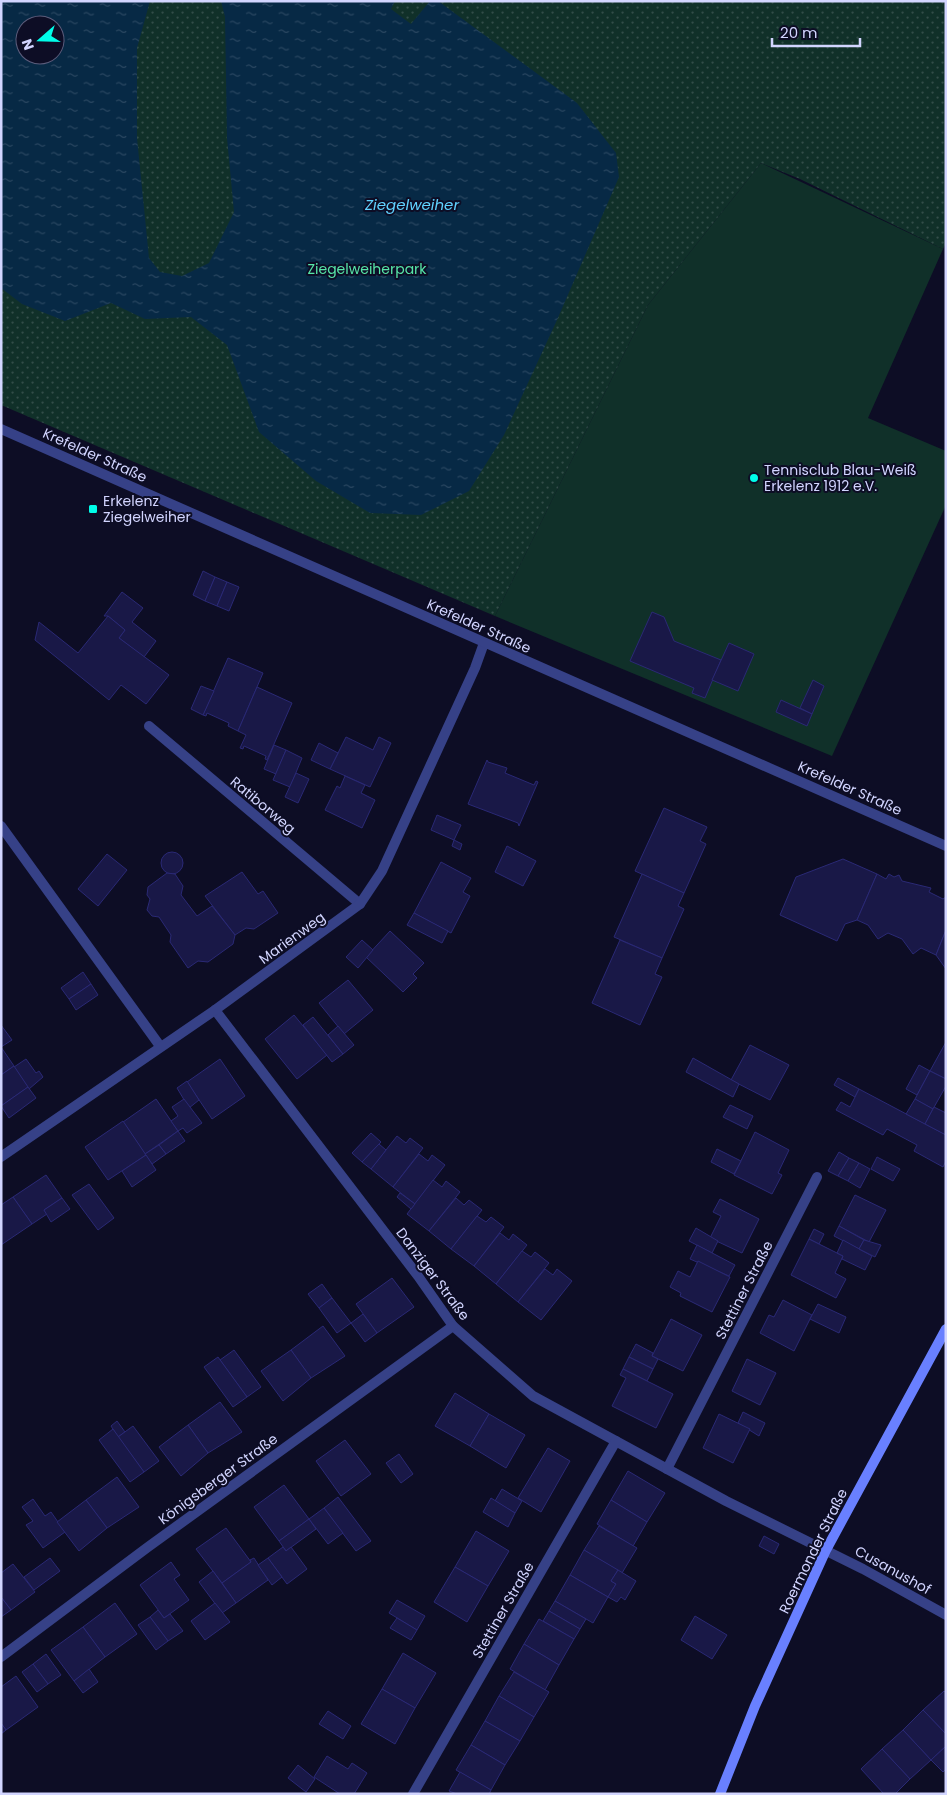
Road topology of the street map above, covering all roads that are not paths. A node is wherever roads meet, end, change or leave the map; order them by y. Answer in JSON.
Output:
{"nodes":[{"id":1,"x":1,"y":429,"type":"edge"},
{"id":2,"x":484,"y":644,"type":"junction"},
{"id":3,"x":149,"y":726,"type":"dead end"},
{"id":4,"x":1,"y":826,"type":"edge"},
{"id":5,"x":946,"y":846,"type":"edge"},
{"id":6,"x":360,"y":904,"type":"junction"},
{"id":7,"x":215,"y":1010,"type":"junction"},
{"id":8,"x":160,"y":1046,"type":"junction"},
{"id":9,"x":1,"y":1157,"type":"edge"},
{"id":10,"x":817,"y":1177,"type":"dead end"},
{"id":11,"x":453,"y":1326,"type":"junction"},
{"id":12,"x":946,"y":1329,"type":"edge"},
{"id":13,"x":616,"y":1441,"type":"junction"},
{"id":14,"x":667,"y":1469,"type":"junction"},
{"id":15,"x":826,"y":1550,"type":"junction"},
{"id":16,"x":946,"y":1615,"type":"edge"},
{"id":17,"x":1,"y":1657,"type":"edge"},
{"id":18,"x":413,"y":1794,"type":"edge"},
{"id":19,"x":720,"y":1794,"type":"edge"}],
"edges":[{"from":1,"to":2,"type":"street","name":"Krefelder Straße"},
{"from":2,"to":5,"type":"street","name":"Krefelder Straße"},
{"from":2,"to":6,"type":"street","name":"Marienweg"},
{"from":3,"to":6,"type":"street","name":"Ratiborweg"},
{"from":4,"to":8,"type":"street"},
{"from":6,"to":7,"type":"street","name":"Marienweg"},
{"from":7,"to":8,"type":"street","name":"Marienweg"},
{"from":7,"to":11,"type":"street","name":"Danziger Straße"},
{"from":8,"to":9,"type":"street","name":"Marienweg"},
{"from":10,"to":14,"type":"street","name":"Stettiner Straße"},
{"from":11,"to":13,"type":"street","name":"Danziger Straße"},
{"from":11,"to":17,"type":"street","name":"Königsberger Straße"},
{"from":12,"to":15,"type":"main road","name":"Roermonder Straße"},
{"from":13,"to":14,"type":"street","name":"Danziger Straße"},
{"from":13,"to":18,"type":"street","name":"Stettiner Straße"},
{"from":14,"to":15,"type":"street","name":"Danziger Straße"},
{"from":15,"to":16,"type":"street","name":"Cusanushof"},
{"from":15,"to":19,"type":"main road","name":"Roermonder Straße"}]}
